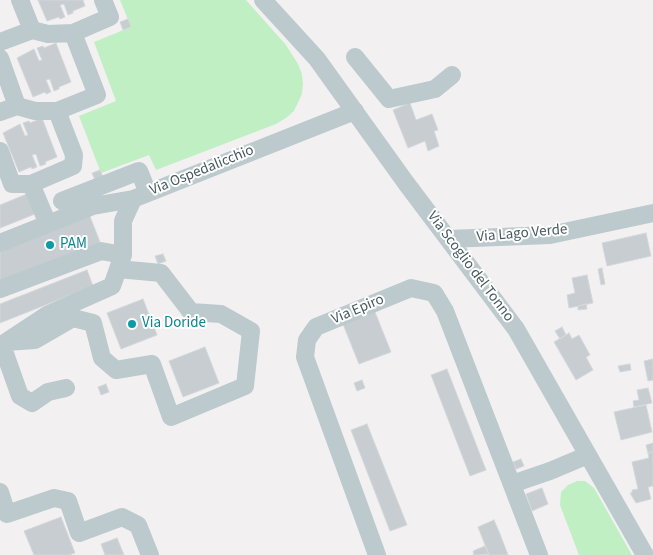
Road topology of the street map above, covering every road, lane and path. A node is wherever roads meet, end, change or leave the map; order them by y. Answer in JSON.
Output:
{"nodes":[{"id":1,"x":20,"y":0,"type":"edge"},
{"id":2,"x":103,"y":0,"type":"edge"},
{"id":3,"x":263,"y":0,"type":"edge"},
{"id":4,"x":32,"y":30,"type":"junction"},
{"id":5,"x":73,"y":33,"type":"junction"},
{"id":6,"x":0,"y":42,"type":"edge"},
{"id":7,"x":355,"y":57,"type":"dead end"},
{"id":8,"x":0,"y":58,"type":"edge"},
{"id":9,"x":452,"y":75,"type":"dead end"},
{"id":10,"x":18,"y":106,"type":"junction"},
{"id":11,"x":57,"y":111,"type":"junction"},
{"id":12,"x":355,"y":111,"type":"junction"},
{"id":13,"x":0,"y":112,"type":"edge"},
{"id":14,"x":0,"y":151,"type":"edge"},
{"id":15,"x":31,"y":184,"type":"junction"},
{"id":16,"x":6,"y":186,"type":"edge"},
{"id":17,"x":141,"y":196,"type":"junction"},
{"id":18,"x":62,"y":202,"type":"dead end"},
{"id":19,"x":653,"y":213,"type":"edge"},
{"id":20,"x":48,"y":224,"type":"junction"},
{"id":21,"x":448,"y":239,"type":"junction"},
{"id":22,"x":0,"y":243,"type":"edge"},
{"id":23,"x":121,"y":262,"type":"junction"},
{"id":24,"x":0,"y":289,"type":"edge"},
{"id":25,"x":6,"y":342,"type":"junction"},
{"id":26,"x":66,"y":388,"type":"dead end"},
{"id":27,"x":588,"y":455,"type":"junction"},
{"id":28,"x":512,"y":484,"type":"junction"},
{"id":29,"x":0,"y":492,"type":"edge"},
{"id":30,"x":150,"y":555,"type":"edge"},
{"id":31,"x":377,"y":555,"type":"edge"},
{"id":32,"x":539,"y":555,"type":"edge"},
{"id":33,"x":645,"y":555,"type":"edge"}],
"edges":[{"from":1,"to":4,"type":"street"},
{"from":2,"to":5,"type":"street"},
{"from":3,"to":12,"type":"street","name":"Via Scoglio del Tonno"},
{"from":4,"to":5,"type":"street"},
{"from":4,"to":6,"type":"street"},
{"from":5,"to":11,"type":"street"},
{"from":7,"to":9,"type":"street"},
{"from":8,"to":10,"type":"street"},
{"from":10,"to":11,"type":"street"},
{"from":10,"to":13,"type":"street"},
{"from":11,"to":15,"type":"street"},
{"from":12,"to":17,"type":"street","name":"Via Ospedalicchio"},
{"from":12,"to":21,"type":"street","name":"Via Scoglio del Tonno"},
{"from":14,"to":16,"type":"street"},
{"from":15,"to":16,"type":"street"},
{"from":15,"to":20,"type":"street"},
{"from":17,"to":18,"type":"street"},
{"from":17,"to":20,"type":"street","name":"Via Ospedalicchio"},
{"from":17,"to":23,"type":"street"},
{"from":19,"to":21,"type":"street","name":"Via Lago Verde"},
{"from":20,"to":22,"type":"street","name":"Via Ospedalicchio"},
{"from":21,"to":27,"type":"street","name":"Via Scoglio del Tonno"},
{"from":23,"to":24,"type":"street"},
{"from":23,"to":25,"type":"street"},
{"from":23,"to":25,"type":"street"},
{"from":25,"to":26,"type":"street"},
{"from":27,"to":28,"type":"street"},
{"from":27,"to":33,"type":"street","name":"Via Scoglio del Tonno"},
{"from":28,"to":31,"type":"street","name":"Via Epiro"},
{"from":28,"to":32,"type":"street"},
{"from":29,"to":30,"type":"street"}]}
